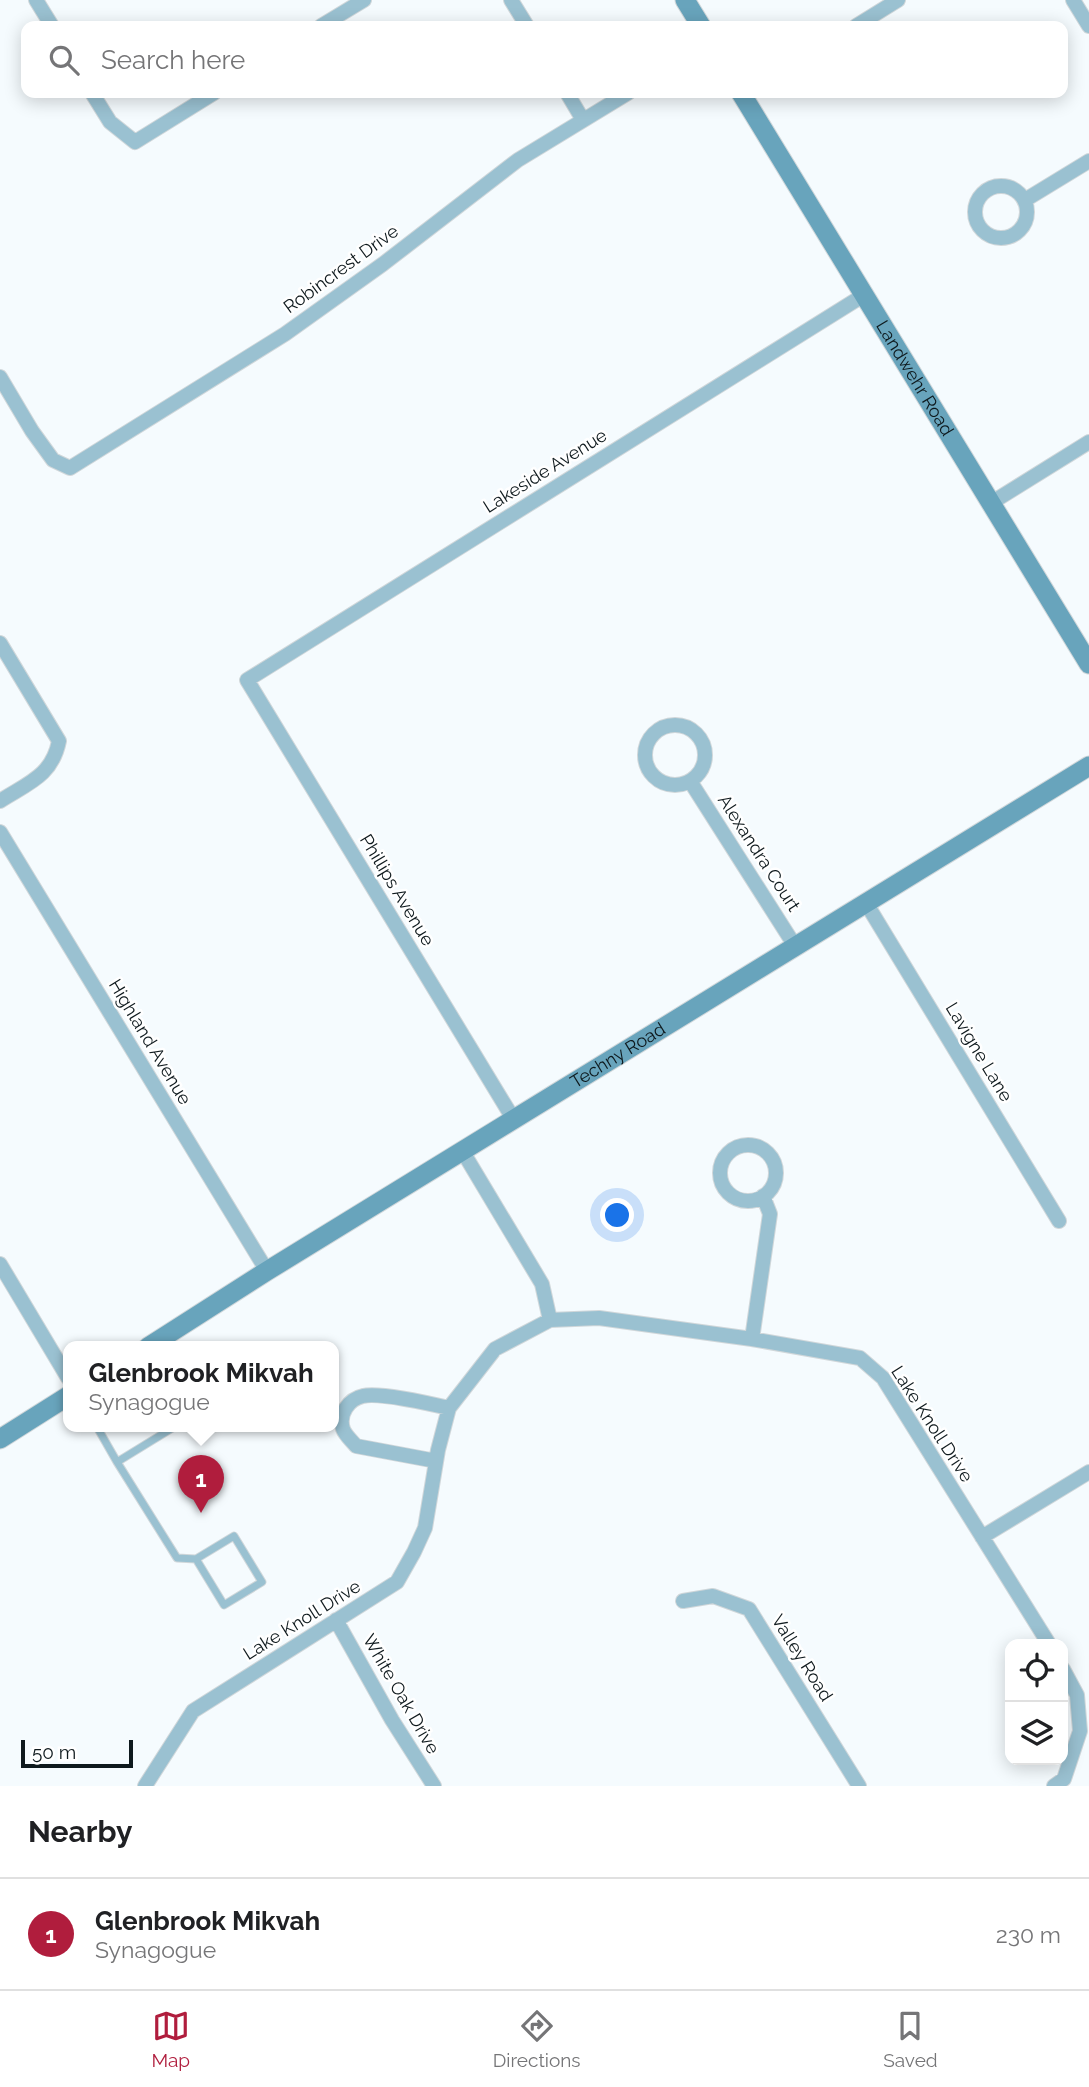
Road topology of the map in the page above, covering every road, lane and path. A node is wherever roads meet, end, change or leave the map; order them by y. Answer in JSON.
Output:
{"nodes":[{"id":1,"x":36,"y":0,"type":"edge"},
{"id":2,"x":364,"y":0,"type":"edge"},
{"id":3,"x":511,"y":0,"type":"edge"},
{"id":4,"x":685,"y":0,"type":"edge"},
{"id":5,"x":898,"y":0,"type":"edge"},
{"id":6,"x":1073,"y":0,"type":"edge"},
{"id":7,"x":49,"y":21,"type":"edge"},
{"id":8,"x":329,"y":21,"type":"edge"},
{"id":9,"x":524,"y":21,"type":"edge"},
{"id":10,"x":698,"y":21,"type":"edge"},
{"id":11,"x":864,"y":21,"type":"edge"},
{"id":12,"x":1089,"y":26,"type":"edge"},
{"id":13,"x":95,"y":98,"type":"edge"},
{"id":14,"x":206,"y":98,"type":"edge"},
{"id":15,"x":570,"y":98,"type":"edge"},
{"id":16,"x":620,"y":98,"type":"edge"},
{"id":17,"x":746,"y":98,"type":"edge"},
{"id":18,"x":583,"y":120,"type":"junction"},
{"id":19,"x":1089,"y":161,"type":"edge"},
{"id":20,"x":1025,"y":200,"type":"dead end"},
{"id":21,"x":864,"y":295,"type":"junction"},
{"id":22,"x":0,"y":377,"type":"edge"},
{"id":23,"x":1089,"y":442,"type":"edge"},
{"id":24,"x":991,"y":503,"type":"junction"},
{"id":25,"x":0,"y":643,"type":"edge"},
{"id":26,"x":1089,"y":664,"type":"edge"},
{"id":27,"x":247,"y":680,"type":"joint"},
{"id":28,"x":1089,"y":766,"type":"edge"},
{"id":29,"x":690,"y":781,"type":"junction"},
{"id":30,"x":0,"y":801,"type":"edge"},
{"id":31,"x":0,"y":832,"type":"edge"},
{"id":32,"x":866,"y":903,"type":"junction"},
{"id":33,"x":795,"y":946,"type":"junction"},
{"id":34,"x":514,"y":1120,"type":"junction"},
{"id":35,"x":463,"y":1152,"type":"junction"},
{"id":36,"x":764,"y":1196,"type":"dead end"},
{"id":37,"x":1059,"y":1221,"type":"dead end"},
{"id":38,"x":0,"y":1264,"type":"edge"},
{"id":39,"x":267,"y":1271,"type":"junction"},
{"id":40,"x":550,"y":1320,"type":"junction"},
{"id":41,"x":751,"y":1339,"type":"junction"},
{"id":42,"x":157,"y":1341,"type":"edge"},
{"id":43,"x":63,"y":1370,"type":"edge"},
{"id":44,"x":63,"y":1399,"type":"edge"},
{"id":45,"x":449,"y":1408,"type":"junction"},
{"id":46,"x":100,"y":1432,"type":"edge"},
{"id":47,"x":166,"y":1432,"type":"edge"},
{"id":48,"x":0,"y":1439,"type":"edge"},
{"id":49,"x":436,"y":1461,"type":"junction"},
{"id":50,"x":117,"y":1462,"type":"junction"},
{"id":51,"x":1089,"y":1472,"type":"edge"},
{"id":52,"x":982,"y":1537,"type":"junction"},
{"id":53,"x":196,"y":1559,"type":"junction"},
{"id":54,"x":683,"y":1601,"type":"dead end"},
{"id":55,"x":336,"y":1620,"type":"junction"},
{"id":56,"x":1046,"y":1639,"type":"edge"},
{"id":57,"x":1068,"y":1679,"type":"edge"},
{"id":58,"x":145,"y":1786,"type":"edge"},
{"id":59,"x":434,"y":1786,"type":"edge"},
{"id":60,"x":859,"y":1786,"type":"edge"},
{"id":61,"x":1054,"y":1786,"type":"edge"}],
"edges":[{"from":1,"to":7,"type":"street"},
{"from":2,"to":8,"type":"street"},
{"from":3,"to":9,"type":"street"},
{"from":4,"to":10,"type":"main road"},
{"from":5,"to":11,"type":"street"},
{"from":6,"to":12,"type":"street"},
{"from":13,"to":14,"type":"street"},
{"from":15,"to":18,"type":"street"},
{"from":16,"to":18,"type":"street","name":"Robincrest Drive"},
{"from":17,"to":21,"type":"main road","name":"Landwehr Road"},
{"from":18,"to":22,"type":"street","name":"Robincrest Drive"},
{"from":19,"to":20,"type":"street"},
{"from":21,"to":24,"type":"main road","name":"Landwehr Road"},
{"from":21,"to":27,"type":"street","name":"Lakeside Avenue"},
{"from":23,"to":24,"type":"street"},
{"from":24,"to":26,"type":"main road","name":"Landwehr Road"},
{"from":25,"to":30,"type":"street"},
{"from":27,"to":34,"type":"street","name":"Phillips Avenue"},
{"from":28,"to":32,"type":"main road","name":"Techny Road"},
{"from":29,"to":29,"type":"street"},
{"from":29,"to":33,"type":"street","name":"Alexandra Court"},
{"from":31,"to":39,"type":"street","name":"Highland Avenue"},
{"from":32,"to":33,"type":"main road","name":"Techny Road"},
{"from":32,"to":37,"type":"street","name":"Lavigne Lane"},
{"from":33,"to":34,"type":"main road","name":"Techny Road"},
{"from":34,"to":35,"type":"main road","name":"Techny Road"},
{"from":35,"to":39,"type":"main road","name":"Techny Road"},
{"from":35,"to":40,"type":"street"},
{"from":36,"to":41,"type":"street"},
{"from":38,"to":43,"type":"street"},
{"from":39,"to":42,"type":"main road","name":"Techny Road"},
{"from":40,"to":41,"type":"street","name":"Lake Knoll Drive"},
{"from":40,"to":45,"type":"street","name":"Lake Knoll Drive"},
{"from":41,"to":52,"type":"street","name":"Lake Knoll Drive"},
{"from":44,"to":48,"type":"main road"},
{"from":45,"to":49,"type":"street","name":"Lake Knoll Drive"},
{"from":45,"to":49,"type":"street"},
{"from":46,"to":50,"type":"lane"},
{"from":47,"to":50,"type":"lane"},
{"from":49,"to":55,"type":"street","name":"Lake Knoll Drive"},
{"from":50,"to":53,"type":"lane"},
{"from":51,"to":52,"type":"street"},
{"from":52,"to":56,"type":"street","name":"Lake Knoll Drive"},
{"from":53,"to":53,"type":"lane"},
{"from":54,"to":60,"type":"street","name":"Valley Road"},
{"from":55,"to":58,"type":"street","name":"Lake Knoll Drive"},
{"from":55,"to":59,"type":"street","name":"White Oak Drive"},
{"from":57,"to":61,"type":"street"}]}
